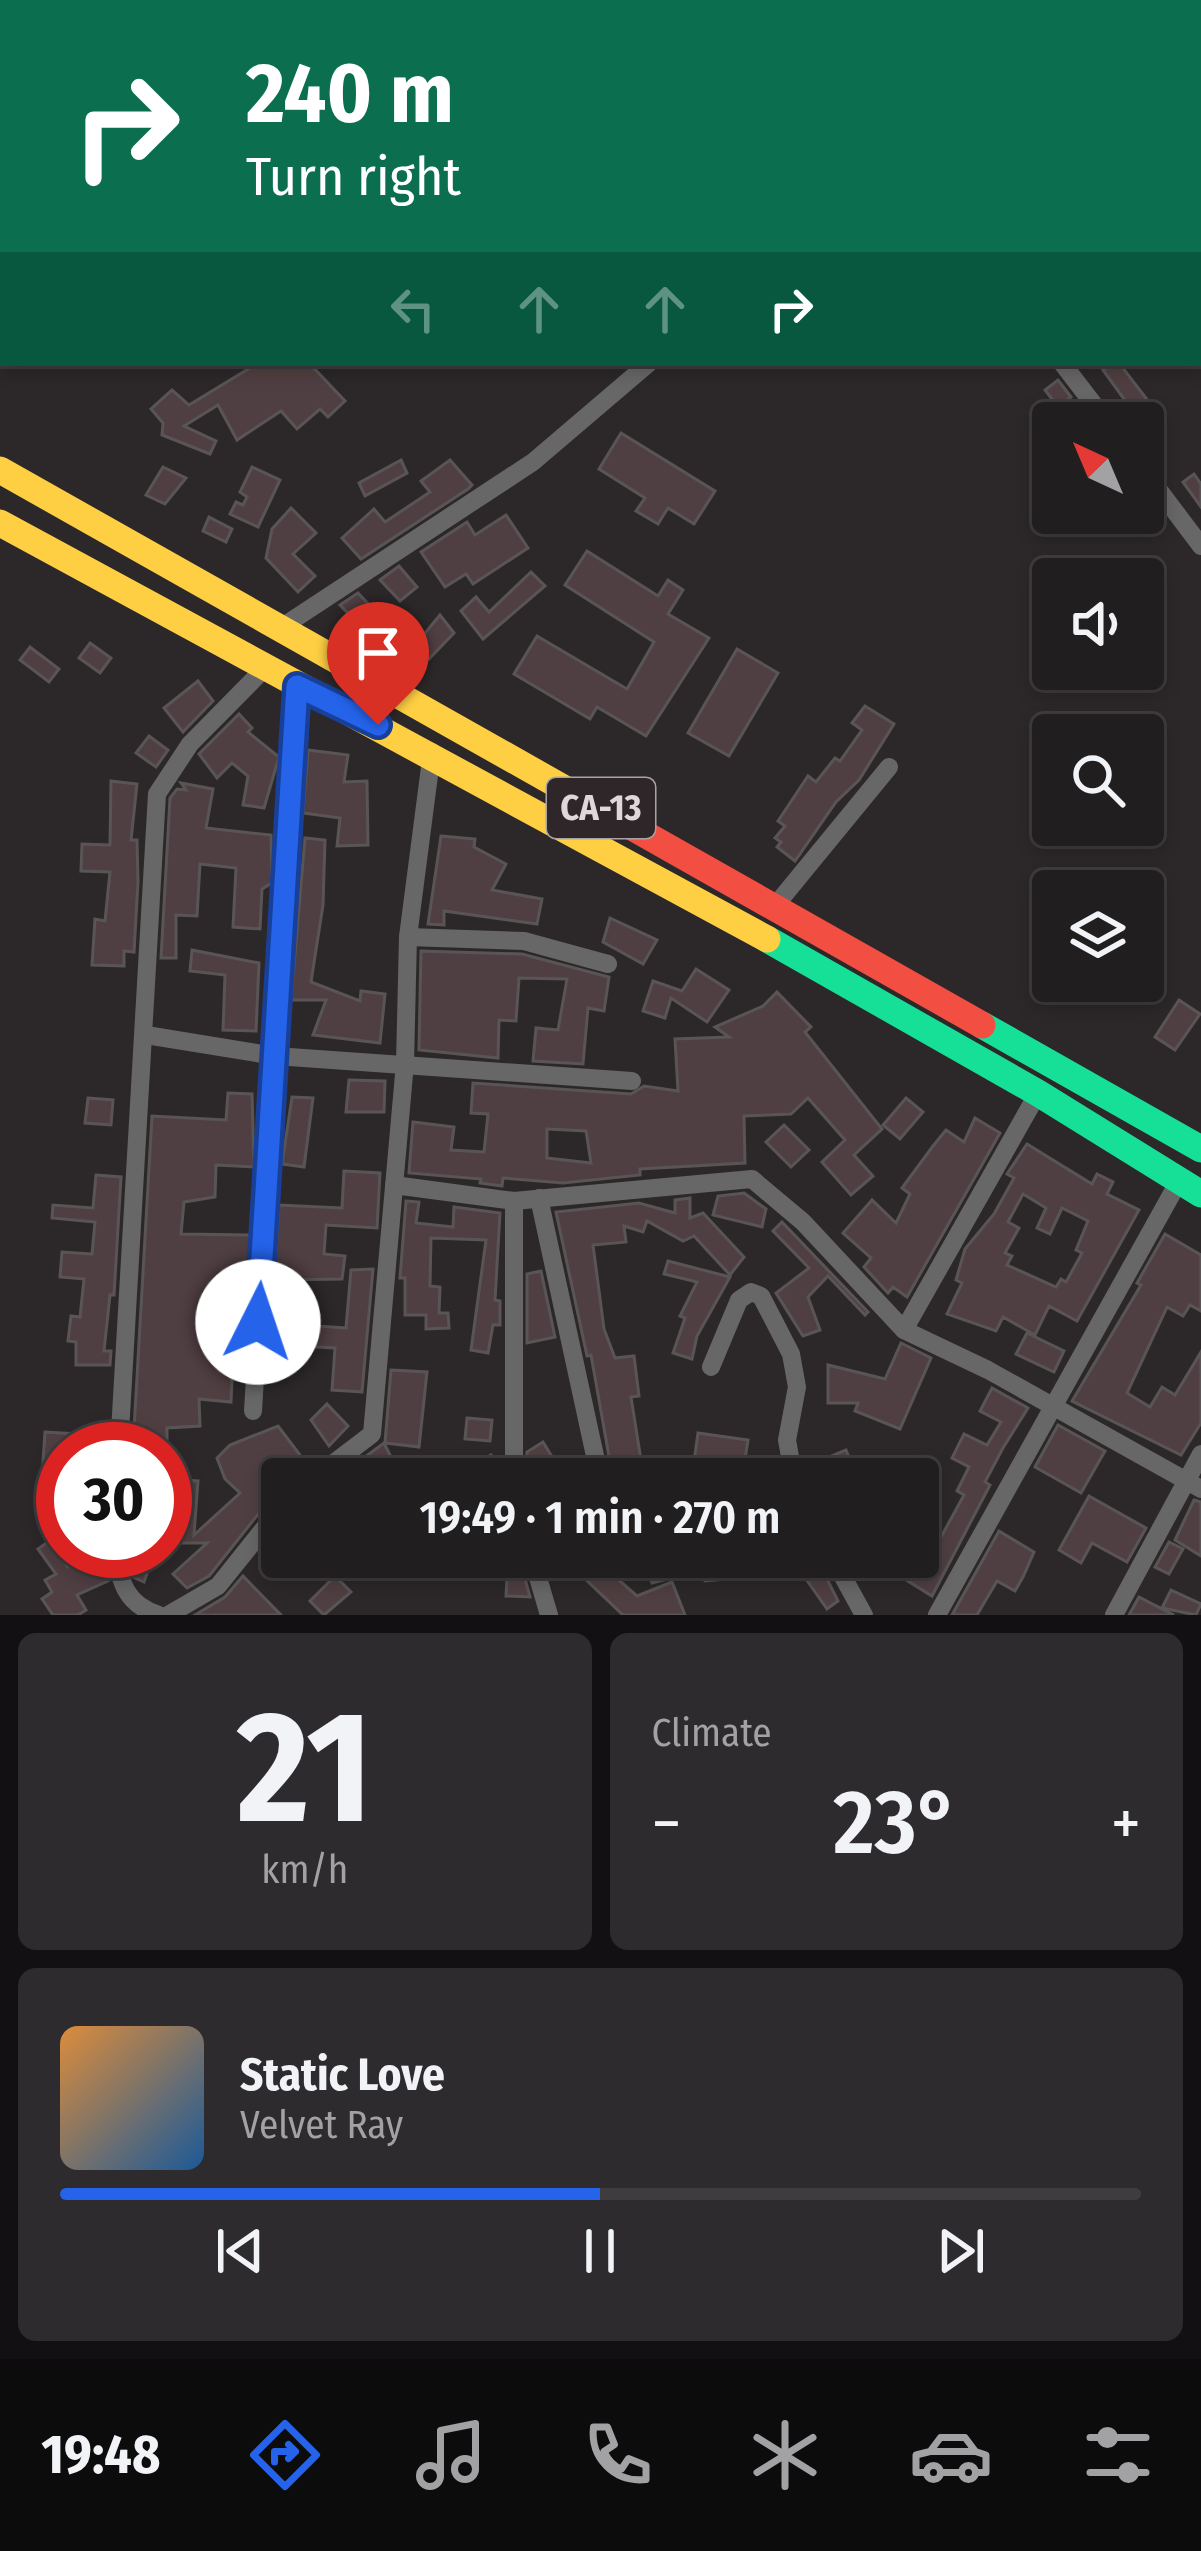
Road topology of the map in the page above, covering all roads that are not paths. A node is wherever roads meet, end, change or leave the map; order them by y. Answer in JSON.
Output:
{"nodes":[{"id":1,"x":645,"y":366,"type":"edge"},
{"id":2,"x":1064,"y":366,"type":"edge"},
{"id":3,"x":1092,"y":402,"type":"edge"},
{"id":4,"x":0,"y":470,"type":"edge"},
{"id":5,"x":1164,"y":498,"type":"edge"},
{"id":6,"x":0,"y":523,"type":"edge"},
{"id":7,"x":1201,"y":546,"type":"edge"},
{"id":8,"x":282,"y":627,"type":"junction"},
{"id":9,"x":265,"y":668,"type":"junction"},
{"id":10,"x":297,"y":686,"type":"junction"},
{"id":11,"x":431,"y":752,"type":"junction"},
{"id":12,"x":889,"y":767,"type":"dead end"},
{"id":13,"x":775,"y":906,"type":"junction"},
{"id":14,"x":408,"y":938,"type":"junction"},
{"id":15,"x":608,"y":964,"type":"dead end"},
{"id":16,"x":146,"y":1036,"type":"junction"},
{"id":17,"x":275,"y":1055,"type":"junction"},
{"id":18,"x":405,"y":1063,"type":"junction"},
{"id":19,"x":632,"y":1081,"type":"dead end"},
{"id":20,"x":1038,"y":1093,"type":"junction"},
{"id":21,"x":1201,"y":1149,"type":"edge"},
{"id":22,"x":394,"y":1185,"type":"junction"},
{"id":23,"x":1194,"y":1185,"type":"edge"},
{"id":24,"x":539,"y":1198,"type":"junction"},
{"id":25,"x":514,"y":1201,"type":"junction"},
{"id":26,"x":904,"y":1330,"type":"junction"},
{"id":27,"x":711,"y":1367,"type":"dead end"},
{"id":28,"x":1055,"y":1408,"type":"junction"},
{"id":29,"x":253,"y":1411,"type":"dead end"},
{"id":30,"x":121,"y":1422,"type":"edge"},
{"id":31,"x":1201,"y":1454,"type":"edge"},
{"id":32,"x":341,"y":1458,"type":"edge"},
{"id":33,"x":514,"y":1458,"type":"edge"},
{"id":34,"x":595,"y":1458,"type":"edge"},
{"id":35,"x":790,"y":1458,"type":"edge"},
{"id":36,"x":1194,"y":1485,"type":"edge"},
{"id":37,"x":261,"y":1532,"type":"edge"},
{"id":38,"x":120,"y":1578,"type":"edge"},
{"id":39,"x":538,"y":1578,"type":"edge"},
{"id":40,"x":844,"y":1578,"type":"edge"},
{"id":41,"x":159,"y":1615,"type":"edge"},
{"id":42,"x":168,"y":1615,"type":"edge"},
{"id":43,"x":549,"y":1615,"type":"edge"},
{"id":44,"x":864,"y":1615,"type":"edge"},
{"id":45,"x":938,"y":1615,"type":"edge"},
{"id":46,"x":1114,"y":1615,"type":"edge"}],
"edges":[{"from":1,"to":8,"type":"street"},
{"from":2,"to":3,"type":"street"},
{"from":4,"to":8,"type":"highway","number":"CA-13"},
{"from":5,"to":7,"type":"street"},
{"from":6,"to":9,"type":"highway","number":"CA-13"},
{"from":8,"to":13,"type":"highway","number":"CA-13"},
{"from":9,"to":10,"type":"highway","number":"CA-13"},
{"from":9,"to":16,"type":"street"},
{"from":10,"to":11,"type":"highway","number":"CA-13"},
{"from":10,"to":17,"type":"street"},
{"from":11,"to":14,"type":"street"},
{"from":11,"to":20,"type":"highway","number":"CA-13"},
{"from":12,"to":13,"type":"street"},
{"from":13,"to":21,"type":"highway","number":"CA-13"},
{"from":14,"to":15,"type":"street"},
{"from":14,"to":18,"type":"street"},
{"from":16,"to":17,"type":"street"},
{"from":16,"to":30,"type":"street"},
{"from":17,"to":18,"type":"street"},
{"from":17,"to":29,"type":"street"},
{"from":18,"to":19,"type":"street"},
{"from":18,"to":22,"type":"street"},
{"from":20,"to":23,"type":"highway","number":"CA-13"},
{"from":20,"to":26,"type":"street"},
{"from":22,"to":25,"type":"street"},
{"from":22,"to":32,"type":"street"},
{"from":23,"to":28,"type":"street"},
{"from":24,"to":25,"type":"street"},
{"from":24,"to":26,"type":"street"},
{"from":24,"to":34,"type":"street"},
{"from":25,"to":33,"type":"street"},
{"from":26,"to":28,"type":"street"},
{"from":27,"to":35,"type":"street"},
{"from":28,"to":36,"type":"street"},
{"from":28,"to":45,"type":"street"},
{"from":31,"to":36,"type":"street"},
{"from":36,"to":46,"type":"street"},
{"from":37,"to":42,"type":"street"},
{"from":38,"to":41,"type":"street"},
{"from":39,"to":43,"type":"street"},
{"from":40,"to":44,"type":"street"}]}
